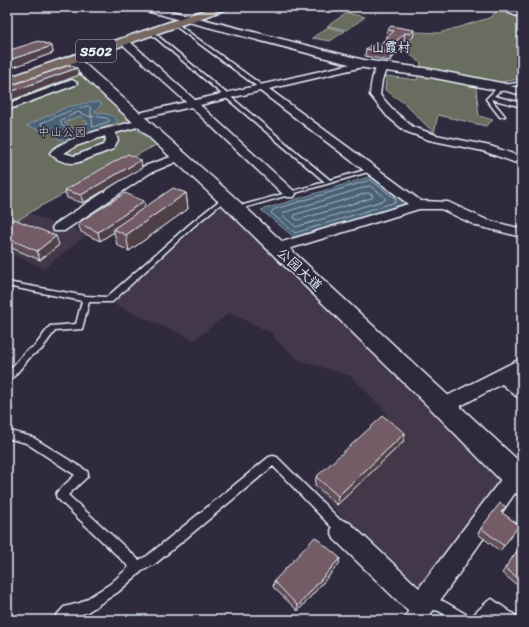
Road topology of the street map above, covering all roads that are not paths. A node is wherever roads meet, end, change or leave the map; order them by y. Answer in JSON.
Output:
{"nodes":[{"id":1,"x":134,"y":7,"type":"edge"},
{"id":2,"x":143,"y":7,"type":"edge"},
{"id":3,"x":209,"y":7,"type":"edge"},
{"id":4,"x":223,"y":7,"type":"edge"},
{"id":5,"x":499,"y":7,"type":"edge"},
{"id":6,"x":522,"y":16,"type":"edge"},
{"id":7,"x":183,"y":19,"type":"junction"},
{"id":8,"x":151,"y":32,"type":"dead end"},
{"id":9,"x":124,"y":41,"type":"dead end"},
{"id":10,"x":73,"y":60,"type":"dead end"},
{"id":11,"x":364,"y":64,"type":"junction"},
{"id":12,"x":382,"y":68,"type":"junction"},
{"id":13,"x":7,"y":77,"type":"edge"},
{"id":14,"x":7,"y":82,"type":"edge"},
{"id":15,"x":72,"y":82,"type":"edge"},
{"id":16,"x":522,"y":83,"type":"edge"},
{"id":17,"x":261,"y":87,"type":"junction"},
{"id":18,"x":501,"y":87,"type":"junction"},
{"id":19,"x":522,"y":92,"type":"edge"},
{"id":20,"x":227,"y":95,"type":"junction"},
{"id":21,"x":38,"y":96,"type":"junction"},
{"id":22,"x":490,"y":97,"type":"junction"},
{"id":23,"x":192,"y":103,"type":"junction"},
{"id":24,"x":7,"y":104,"type":"edge"},
{"id":25,"x":522,"y":105,"type":"edge"},
{"id":26,"x":7,"y":107,"type":"edge"},
{"id":27,"x":502,"y":116,"type":"dead end"},
{"id":28,"x":138,"y":120,"type":"junction"},
{"id":29,"x":109,"y":132,"type":"dead end"},
{"id":30,"x":179,"y":157,"type":"junction"},
{"id":31,"x":522,"y":161,"type":"edge"},
{"id":32,"x":372,"y":170,"type":"junction"},
{"id":33,"x":329,"y":182,"type":"junction"},
{"id":34,"x":290,"y":194,"type":"junction"},
{"id":35,"x":230,"y":203,"type":"junction"},
{"id":36,"x":418,"y":205,"type":"junction"},
{"id":37,"x":59,"y":228,"type":"dead end"},
{"id":38,"x":522,"y":233,"type":"edge"},
{"id":39,"x":277,"y":248,"type":"junction"},
{"id":40,"x":7,"y":284,"type":"edge"},
{"id":41,"x":86,"y":299,"type":"junction"},
{"id":42,"x":522,"y":365,"type":"edge"},
{"id":43,"x":504,"y":375,"type":"junction"},
{"id":44,"x":7,"y":379,"type":"edge"},
{"id":45,"x":522,"y":391,"type":"edge"},
{"id":46,"x":444,"y":406,"type":"junction"},
{"id":47,"x":7,"y":434,"type":"edge"},
{"id":48,"x":518,"y":480,"type":"edge"},
{"id":49,"x":342,"y":531,"type":"joint"},
{"id":50,"x":138,"y":567,"type":"junction"},
{"id":51,"x":416,"y":613,"type":"edge"},
{"id":52,"x":60,"y":620,"type":"edge"},
{"id":53,"x":465,"y":620,"type":"edge"},
{"id":54,"x":476,"y":620,"type":"edge"},
{"id":55,"x":512,"y":620,"type":"edge"}],
"edges":[{"from":1,"to":7,"type":"main road"},
{"from":2,"to":7,"type":"main road"},
{"from":3,"to":7,"type":"main road","number":"S502"},
{"from":4,"to":7,"type":"main road","number":"S502"},
{"from":5,"to":6,"type":"street"},
{"from":7,"to":11,"type":"main road"},
{"from":7,"to":13,"type":"main road","number":"S502"},
{"from":7,"to":14,"type":"main road","number":"S502"},
{"from":7,"to":17,"type":"lane"},
{"from":8,"to":20,"type":"lane"},
{"from":9,"to":23,"type":"street"},
{"from":10,"to":28,"type":"main road","name":"公园大道"},
{"from":11,"to":12,"type":"main road"},
{"from":11,"to":17,"type":"street"},
{"from":12,"to":18,"type":"main road"},
{"from":12,"to":31,"type":"street"},
{"from":15,"to":21,"type":"street"},
{"from":16,"to":18,"type":"lane"},
{"from":17,"to":20,"type":"street"},
{"from":17,"to":32,"type":"street"},
{"from":18,"to":19,"type":"street"},
{"from":18,"to":22,"type":"lane"},
{"from":20,"to":23,"type":"street"},
{"from":20,"to":33,"type":"lane"},
{"from":21,"to":24,"type":"street"},
{"from":21,"to":26,"type":"street"},
{"from":22,"to":25,"type":"lane"},
{"from":22,"to":27,"type":"lane"},
{"from":23,"to":28,"type":"street"},
{"from":23,"to":34,"type":"street"},
{"from":28,"to":29,"type":"street"},
{"from":28,"to":30,"type":"main road","name":"公园大道"},
{"from":30,"to":35,"type":"main road","name":"公园大道"},
{"from":30,"to":37,"type":"street"},
{"from":32,"to":33,"type":"lane"},
{"from":32,"to":36,"type":"street"},
{"from":33,"to":34,"type":"lane"},
{"from":34,"to":35,"type":"lane"},
{"from":35,"to":39,"type":"main road","name":"公园大道"},
{"from":35,"to":41,"type":"lane"},
{"from":36,"to":38,"type":"street"},
{"from":36,"to":39,"type":"street"},
{"from":39,"to":46,"type":"main road","name":"公园大道"},
{"from":40,"to":41,"type":"lane"},
{"from":41,"to":44,"type":"lane"},
{"from":42,"to":43,"type":"street"},
{"from":43,"to":45,"type":"street"},
{"from":43,"to":46,"type":"street"},
{"from":46,"to":48,"type":"main road","name":"公园大道"},
{"from":47,"to":50,"type":"lane"},
{"from":48,"to":51,"type":"street"},
{"from":49,"to":50,"type":"lane"},
{"from":49,"to":51,"type":"street"},
{"from":50,"to":52,"type":"lane"},
{"from":51,"to":53,"type":"lane"},
{"from":54,"to":55,"type":"lane"}]}
